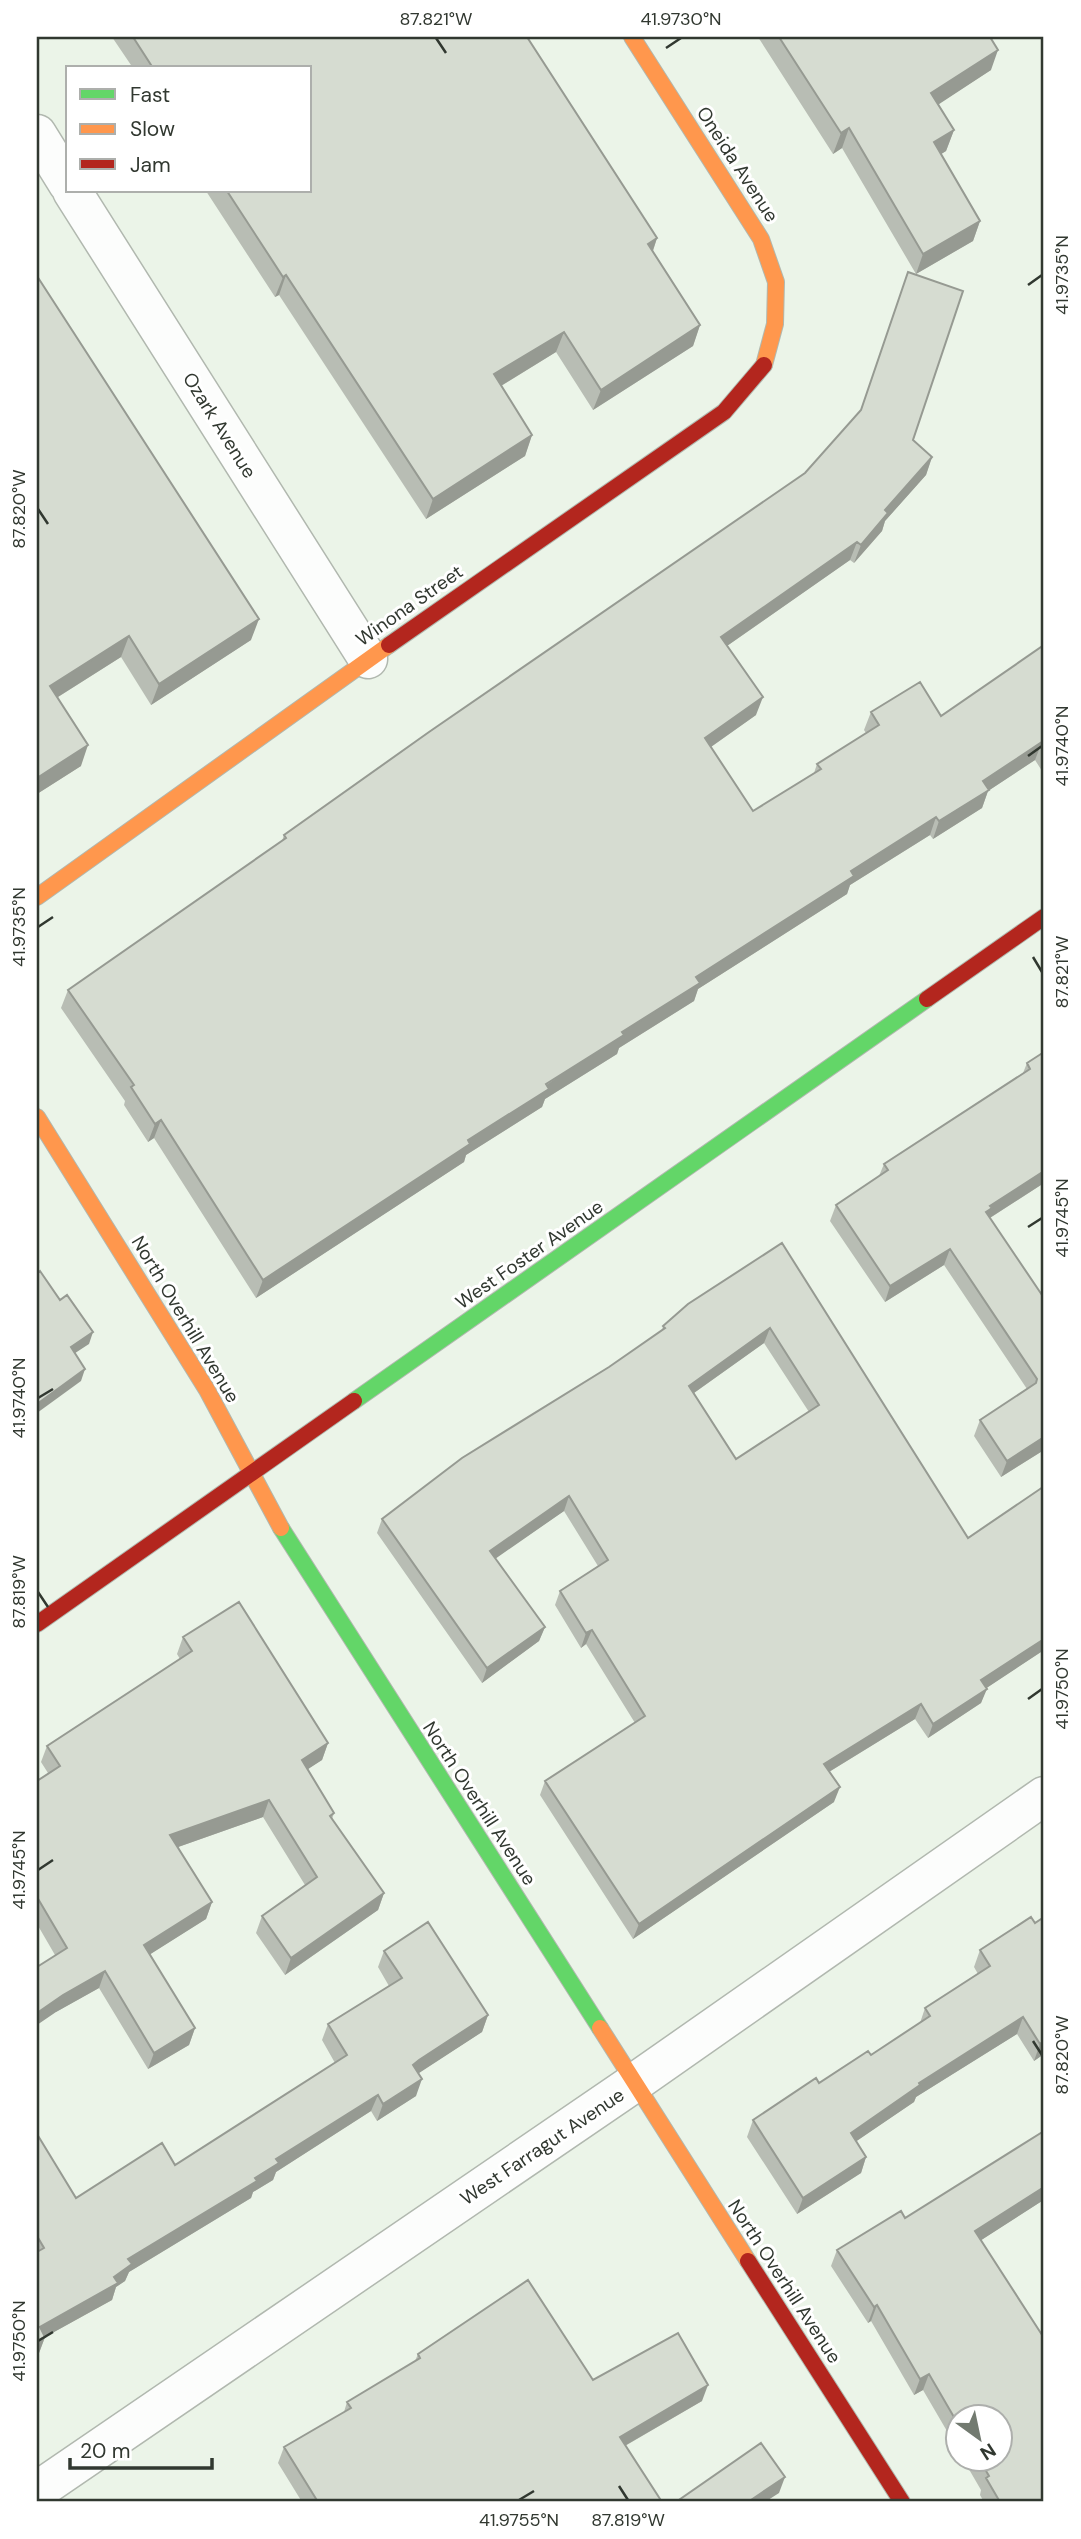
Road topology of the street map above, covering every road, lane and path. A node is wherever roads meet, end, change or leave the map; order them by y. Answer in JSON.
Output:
{"nodes":[{"id":1,"x":632,"y":37,"type":"edge"},
{"id":2,"x":37,"y":135,"type":"edge"},
{"id":3,"x":66,"y":181,"type":"edge"},
{"id":4,"x":73,"y":192,"type":"edge"},
{"id":5,"x":775,"y":324,"type":"joint"},
{"id":6,"x":368,"y":659,"type":"junction"},
{"id":7,"x":37,"y":897,"type":"edge"},
{"id":8,"x":1044,"y":918,"type":"edge"},
{"id":9,"x":37,"y":1118,"type":"edge"},
{"id":10,"x":252,"y":1473,"type":"junction"},
{"id":11,"x":37,"y":1624,"type":"edge"},
{"id":12,"x":1044,"y":1796,"type":"edge"},
{"id":13,"x":634,"y":2083,"type":"junction"},
{"id":14,"x":37,"y":2491,"type":"edge"},
{"id":15,"x":902,"y":2502,"type":"edge"}],
"edges":[{"from":1,"to":5,"type":"street","name":"Oneida Avenue"},
{"from":2,"to":3,"type":"street"},
{"from":4,"to":6,"type":"street","name":"Ozark Avenue"},
{"from":5,"to":6,"type":"street","name":"Winona Street"},
{"from":6,"to":7,"type":"street","name":"Winona Street"},
{"from":8,"to":10,"type":"street","name":"West Foster Avenue"},
{"from":9,"to":10,"type":"street","name":"North Overhill Avenue"},
{"from":10,"to":11,"type":"street","name":"West Foster Avenue"},
{"from":10,"to":13,"type":"street","name":"North Overhill Avenue"},
{"from":12,"to":13,"type":"street","name":"West Farragut Avenue"},
{"from":13,"to":14,"type":"street","name":"West Farragut Avenue"},
{"from":13,"to":15,"type":"street","name":"North Overhill Avenue"}]}
